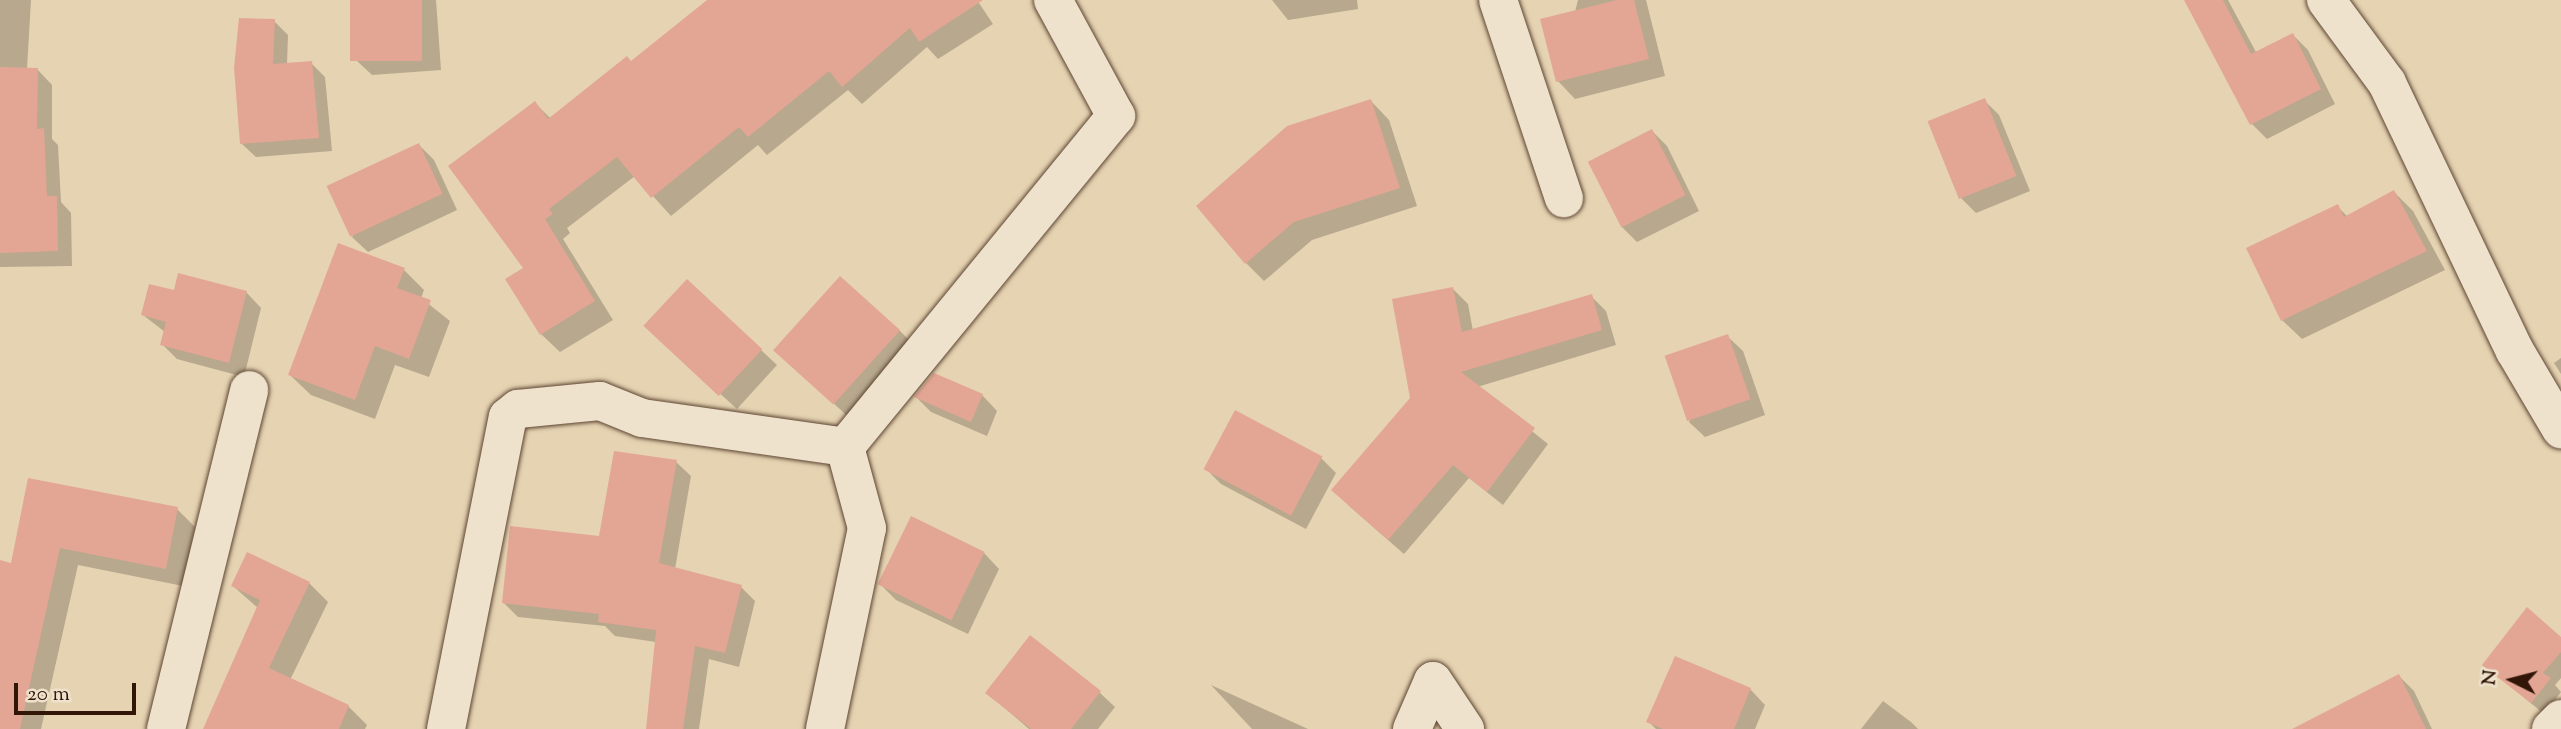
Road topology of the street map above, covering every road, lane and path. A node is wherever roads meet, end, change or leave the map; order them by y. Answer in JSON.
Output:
{"nodes":[{"id":1,"x":1053,"y":0,"type":"edge"},
{"id":2,"x":1498,"y":0,"type":"edge"},
{"id":3,"x":2326,"y":0,"type":"edge"},
{"id":4,"x":1564,"y":198,"type":"dead end"},
{"id":5,"x":249,"y":390,"type":"dead end"},
{"id":6,"x":2561,"y":429,"type":"edge"},
{"id":7,"x":845,"y":447,"type":"junction"},
{"id":8,"x":2561,"y":719,"type":"edge"},
{"id":9,"x":166,"y":729,"type":"edge"},
{"id":10,"x":446,"y":729,"type":"edge"},
{"id":11,"x":825,"y":729,"type":"edge"},
{"id":12,"x":1412,"y":729,"type":"edge"},
{"id":13,"x":1465,"y":729,"type":"edge"},
{"id":14,"x":2551,"y":729,"type":"edge"}],
"edges":[{"from":1,"to":7,"type":"street"},
{"from":2,"to":4,"type":"street"},
{"from":3,"to":6,"type":"street"},
{"from":5,"to":9,"type":"street"},
{"from":7,"to":10,"type":"street"},
{"from":7,"to":11,"type":"street"},
{"from":8,"to":14,"type":"street"},
{"from":12,"to":13,"type":"street"}]}
